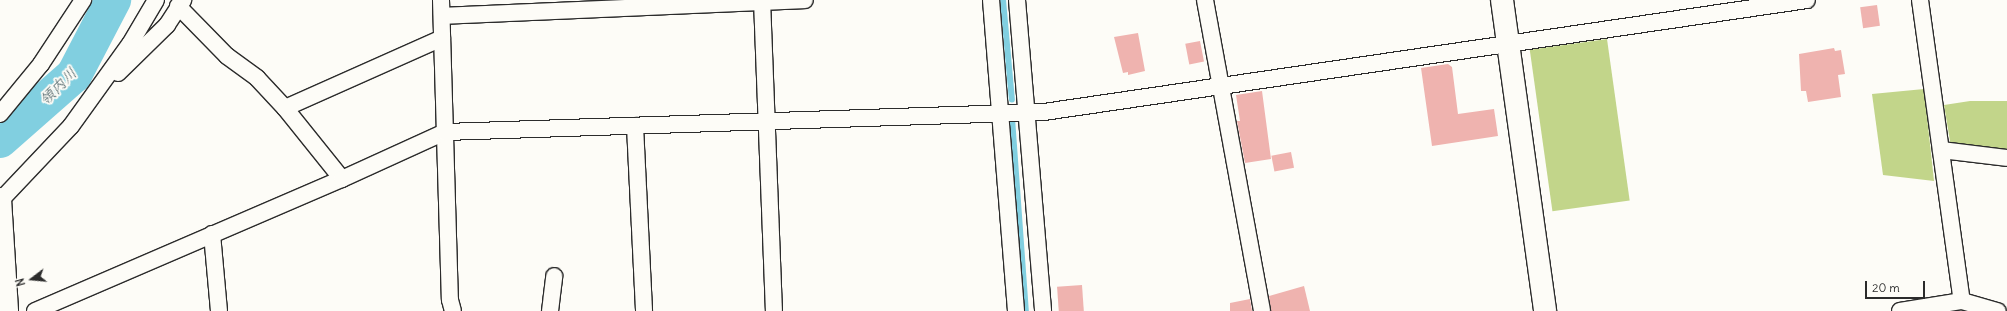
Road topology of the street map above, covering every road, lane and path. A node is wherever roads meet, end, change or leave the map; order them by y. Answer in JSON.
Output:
{"nodes":[{"id":1,"x":83,"y":0,"type":"edge"},
{"id":2,"x":156,"y":0,"type":"edge"},
{"id":3,"x":441,"y":0,"type":"edge"},
{"id":4,"x":805,"y":0,"type":"edge"},
{"id":5,"x":991,"y":0,"type":"edge"},
{"id":6,"x":1017,"y":0,"type":"edge"},
{"id":7,"x":1205,"y":0,"type":"edge"},
{"id":8,"x":1502,"y":0,"type":"edge"},
{"id":9,"x":1807,"y":0,"type":"edge"},
{"id":10,"x":1920,"y":0,"type":"edge"},
{"id":11,"x":762,"y":1,"type":"edge"},
{"id":12,"x":180,"y":3,"type":"edge"},
{"id":13,"x":644,"y":4,"type":"edge"},
{"id":14,"x":545,"y":6,"type":"edge"},
{"id":15,"x":442,"y":16,"type":"junction"},
{"id":16,"x":442,"y":38,"type":"junction"},
{"id":17,"x":1508,"y":44,"type":"junction"},
{"id":18,"x":1220,"y":87,"type":"junction"},
{"id":19,"x":88,"y":102,"type":"junction"},
{"id":20,"x":285,"y":108,"type":"junction"},
{"id":21,"x":1001,"y":113,"type":"junction"},
{"id":22,"x":1027,"y":113,"type":"junction"},
{"id":23,"x":0,"y":114,"type":"edge"},
{"id":24,"x":766,"y":120,"type":"junction"},
{"id":25,"x":635,"y":126,"type":"junction"},
{"id":26,"x":445,"y":132,"type":"junction"},
{"id":27,"x":1941,"y":150,"type":"junction"},
{"id":28,"x":2007,"y":158,"type":"edge"},
{"id":29,"x":342,"y":179,"type":"junction"},
{"id":30,"x":0,"y":200,"type":"edge"},
{"id":31,"x":212,"y":234,"type":"junction"},
{"id":32,"x":554,"y":276,"type":"dead end"},
{"id":33,"x":1962,"y":301,"type":"junction"},
{"id":34,"x":7,"y":311,"type":"edge"},
{"id":35,"x":35,"y":311,"type":"edge"},
{"id":36,"x":219,"y":311,"type":"edge"},
{"id":37,"x":453,"y":311,"type":"edge"},
{"id":38,"x":550,"y":311,"type":"edge"},
{"id":39,"x":644,"y":311,"type":"edge"},
{"id":40,"x":774,"y":311,"type":"edge"},
{"id":41,"x":1016,"y":311,"type":"edge"},
{"id":42,"x":1043,"y":311,"type":"edge"},
{"id":43,"x":1262,"y":311,"type":"edge"},
{"id":44,"x":1545,"y":311,"type":"edge"},
{"id":45,"x":1900,"y":311,"type":"edge"},
{"id":46,"x":1998,"y":311,"type":"edge"}],
"edges":[{"from":1,"to":23,"type":"street"},
{"from":2,"to":19,"type":"street"},
{"from":3,"to":15,"type":"street"},
{"from":4,"to":11,"type":"street"},
{"from":5,"to":21,"type":"street"},
{"from":6,"to":22,"type":"street"},
{"from":7,"to":18,"type":"street"},
{"from":8,"to":17,"type":"street"},
{"from":9,"to":17,"type":"street"},
{"from":10,"to":27,"type":"street"},
{"from":11,"to":13,"type":"street"},
{"from":11,"to":24,"type":"street"},
{"from":12,"to":19,"type":"street"},
{"from":12,"to":20,"type":"street"},
{"from":13,"to":14,"type":"street"},
{"from":14,"to":15,"type":"street"},
{"from":15,"to":16,"type":"street"},
{"from":16,"to":20,"type":"street"},
{"from":16,"to":26,"type":"street"},
{"from":17,"to":18,"type":"street"},
{"from":17,"to":44,"type":"street"},
{"from":18,"to":22,"type":"street"},
{"from":18,"to":43,"type":"street"},
{"from":19,"to":30,"type":"street"},
{"from":20,"to":29,"type":"street"},
{"from":21,"to":22,"type":"street"},
{"from":21,"to":24,"type":"street"},
{"from":21,"to":41,"type":"street"},
{"from":22,"to":42,"type":"street"},
{"from":24,"to":25,"type":"street"},
{"from":24,"to":40,"type":"street"},
{"from":25,"to":26,"type":"street"},
{"from":25,"to":39,"type":"street"},
{"from":26,"to":29,"type":"street"},
{"from":26,"to":37,"type":"street"},
{"from":27,"to":28,"type":"street"},
{"from":27,"to":33,"type":"street"},
{"from":29,"to":31,"type":"street"},
{"from":30,"to":34,"type":"street"},
{"from":31,"to":35,"type":"street"},
{"from":31,"to":36,"type":"street"},
{"from":32,"to":38,"type":"street"},
{"from":33,"to":45,"type":"street"},
{"from":33,"to":46,"type":"street"}]}
